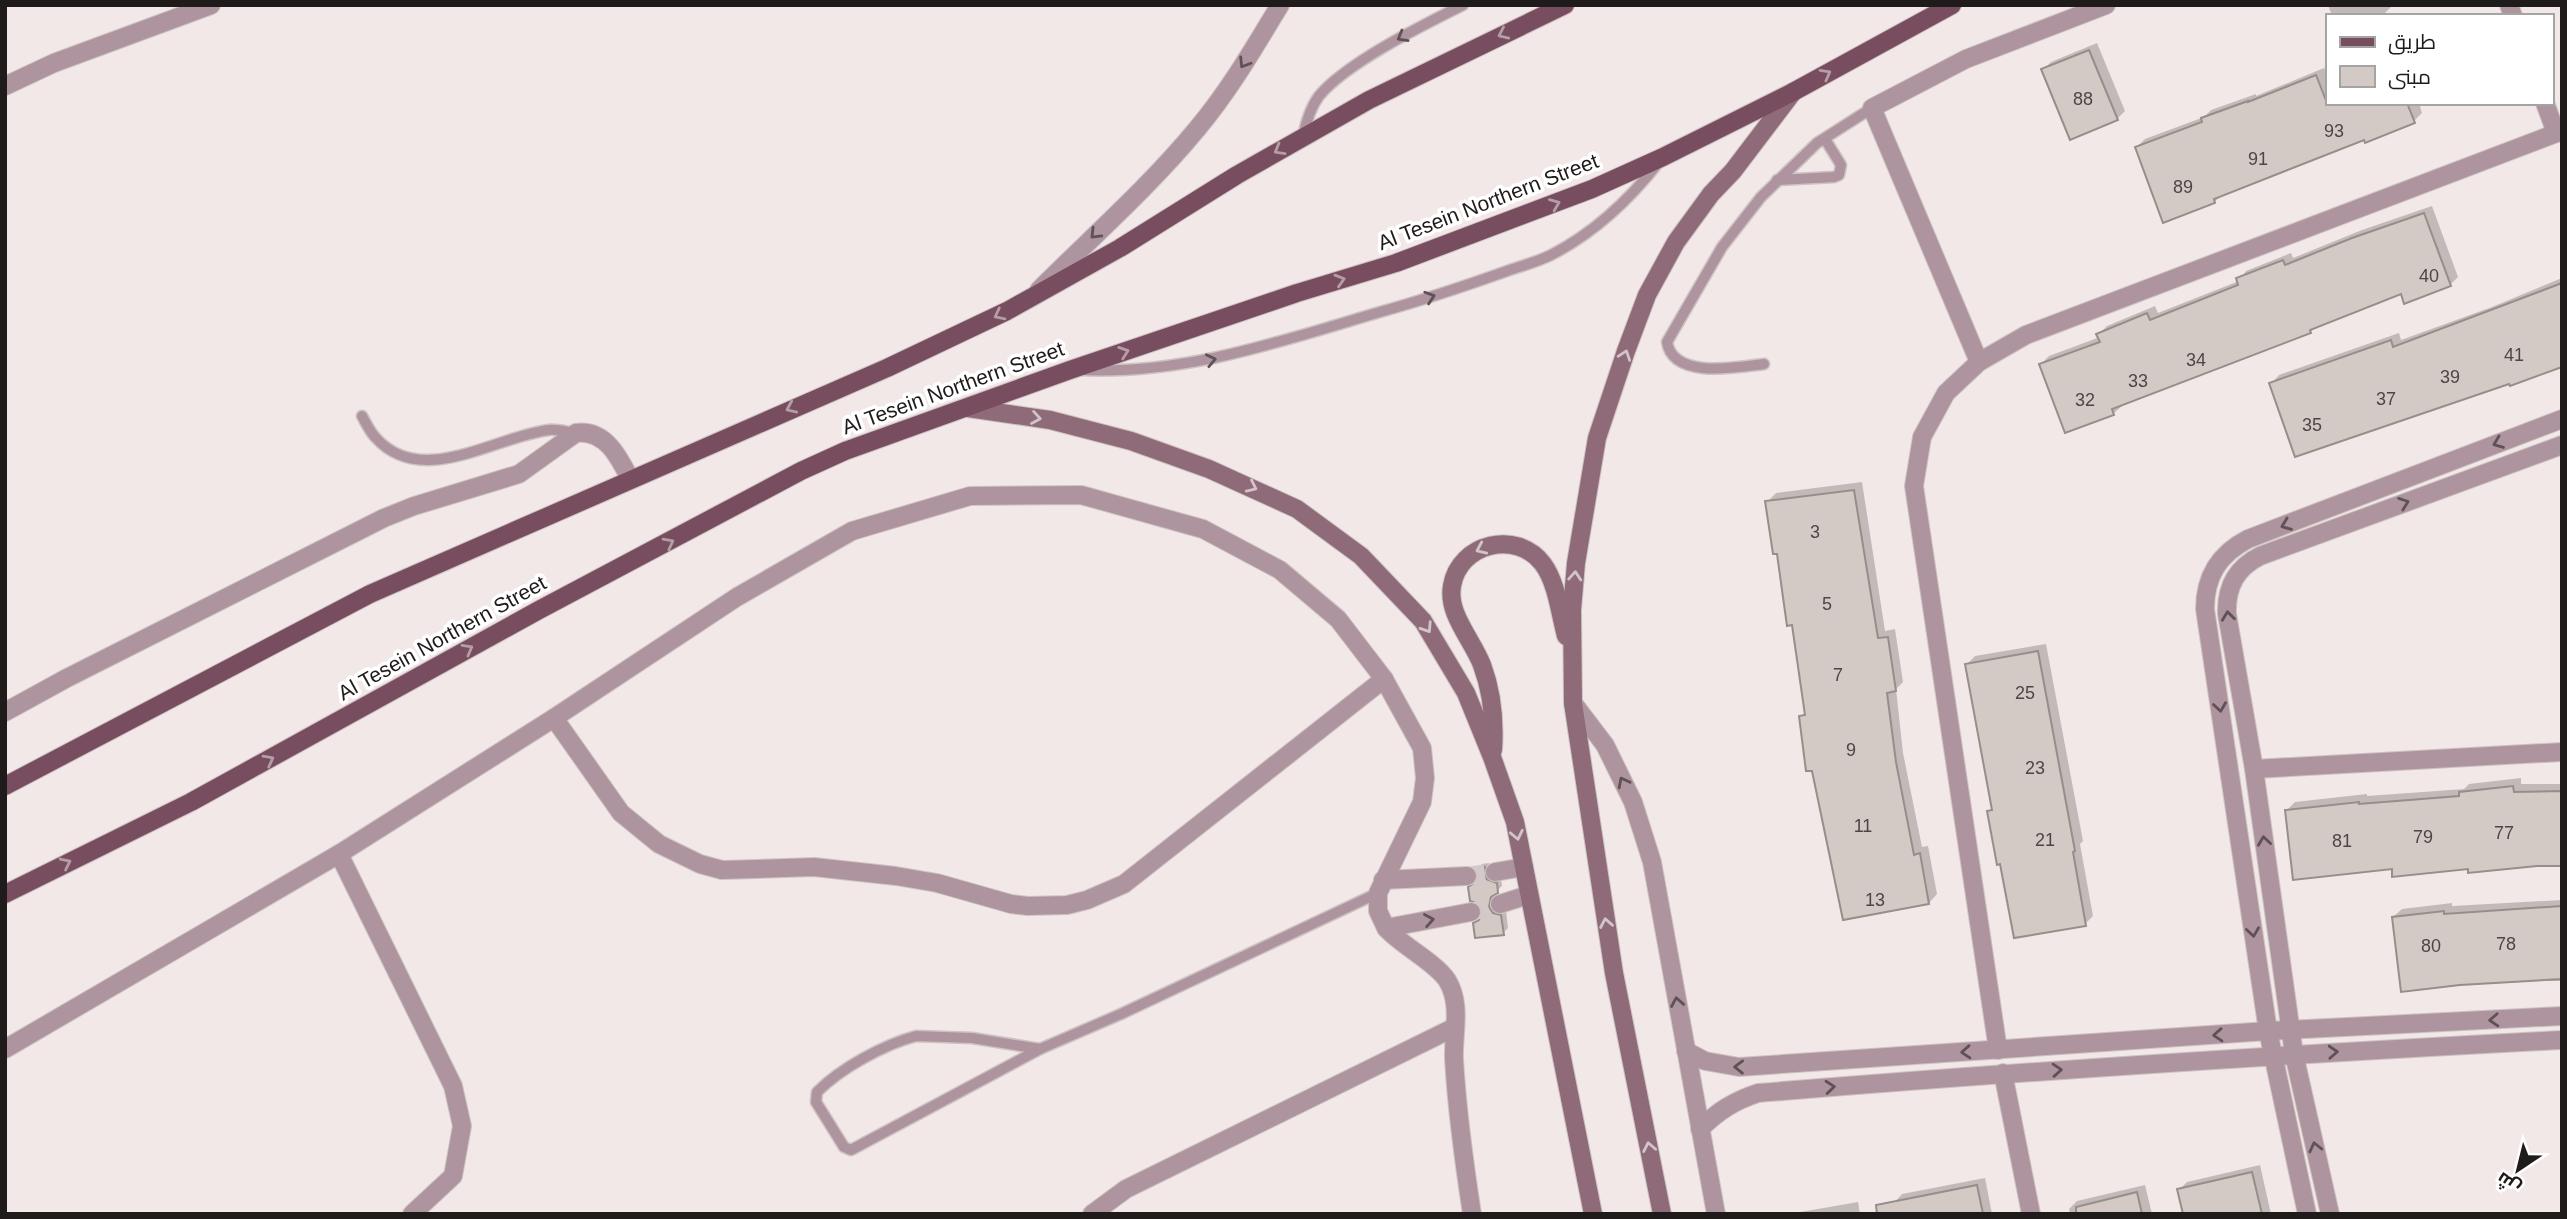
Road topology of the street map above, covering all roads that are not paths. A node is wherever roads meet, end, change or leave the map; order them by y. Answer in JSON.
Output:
{"nodes":[{"id":1,"x":211,"y":5,"type":"edge"},
{"id":2,"x":1280,"y":5,"type":"edge"},
{"id":3,"x":1462,"y":5,"type":"edge"},
{"id":4,"x":1565,"y":5,"type":"edge"},
{"id":5,"x":1952,"y":5,"type":"edge"},
{"id":6,"x":2106,"y":5,"type":"edge"},
{"id":7,"x":5,"y":86,"type":"edge"},
{"id":8,"x":1793,"y":92,"type":"junction"},
{"id":9,"x":2546,"y":105,"type":"edge"},
{"id":10,"x":1872,"y":108,"type":"junction"},
{"id":11,"x":2559,"y":132,"type":"edge"},
{"id":12,"x":1303,"y":137,"type":"junction"},
{"id":13,"x":1825,"y":139,"type":"junction"},
{"id":14,"x":1663,"y":157,"type":"junction"},
{"id":15,"x":1777,"y":180,"type":"junction"},
{"id":16,"x":1030,"y":298,"type":"junction"},
{"id":17,"x":1979,"y":362,"type":"junction"},
{"id":18,"x":1764,"y":364,"type":"dead end"},
{"id":19,"x":1070,"y":370,"type":"junction"},
{"id":20,"x":968,"y":408,"type":"junction"},
{"id":21,"x":362,"y":416,"type":"dead end"},
{"id":22,"x":2562,"y":419,"type":"edge"},
{"id":23,"x":576,"y":433,"type":"junction"},
{"id":24,"x":2562,"y":445,"type":"edge"},
{"id":25,"x":630,"y":480,"type":"junction"},
{"id":26,"x":1572,"y":656,"type":"junction"},
{"id":27,"x":1384,"y":679,"type":"junction"},
{"id":28,"x":1573,"y":703,"type":"junction"},
{"id":29,"x":5,"y":712,"type":"edge"},
{"id":30,"x":554,"y":718,"type":"junction"},
{"id":31,"x":2562,"y":752,"type":"edge"},
{"id":32,"x":1492,"y":757,"type":"junction"},
{"id":33,"x":2254,"y":769,"type":"junction"},
{"id":34,"x":5,"y":786,"type":"edge"},
{"id":35,"x":339,"y":855,"type":"junction"},
{"id":36,"x":1524,"y":867,"type":"junction"},
{"id":37,"x":1495,"y":872,"type":"tunnel mouth"},
{"id":38,"x":1467,"y":876,"type":"tunnel mouth"},
{"id":39,"x":1380,"y":886,"type":"junction"},
{"id":40,"x":5,"y":894,"type":"edge"},
{"id":41,"x":1528,"y":895,"type":"junction"},
{"id":42,"x":1500,"y":904,"type":"tunnel mouth"},
{"id":43,"x":1471,"y":912,"type":"tunnel mouth"},
{"id":44,"x":1386,"y":928,"type":"junction"},
{"id":45,"x":2562,"y":1016,"type":"edge"},
{"id":46,"x":1455,"y":1027,"type":"junction"},
{"id":47,"x":2290,"y":1030,"type":"junction"},
{"id":48,"x":2268,"y":1031,"type":"junction"},
{"id":49,"x":2562,"y":1040,"type":"edge"},
{"id":50,"x":5,"y":1049,"type":"edge"},
{"id":51,"x":1040,"y":1049,"type":"junction"},
{"id":52,"x":1998,"y":1050,"type":"junction"},
{"id":53,"x":1686,"y":1051,"type":"junction"},
{"id":54,"x":2294,"y":1054,"type":"junction"},
{"id":55,"x":2272,"y":1056,"type":"junction"},
{"id":56,"x":2003,"y":1073,"type":"junction"},
{"id":57,"x":1700,"y":1129,"type":"junction"},
{"id":58,"x":412,"y":1214,"type":"edge"},
{"id":59,"x":1092,"y":1214,"type":"edge"},
{"id":60,"x":1472,"y":1214,"type":"edge"},
{"id":61,"x":1593,"y":1214,"type":"edge"},
{"id":62,"x":1662,"y":1214,"type":"edge"},
{"id":63,"x":1716,"y":1214,"type":"edge"},
{"id":64,"x":2031,"y":1214,"type":"edge"},
{"id":65,"x":2307,"y":1214,"type":"edge"},
{"id":66,"x":2330,"y":1214,"type":"edge"}],
"edges":[{"from":1,"to":7,"type":"street"},
{"from":2,"to":16,"type":"street","one_way":true},
{"from":3,"to":12,"type":"lane","one_way":true},
{"from":4,"to":12,"type":"main road","name":"Al Tesein Northern Street","one_way":true},
{"from":8,"to":5,"type":"main road","name":"Al Tesein Northern Street","one_way":true},
{"from":6,"to":10,"type":"street"},
{"from":8,"to":14,"type":"main road","name":"Al Tesein Northern Street"},
{"from":26,"to":8,"type":"main road","one_way":true},
{"from":9,"to":11,"type":"street"},
{"from":10,"to":13,"type":"lane"},
{"from":10,"to":17,"type":"street"},
{"from":11,"to":17,"type":"street"},
{"from":12,"to":16,"type":"main road","name":"Al Tesein Northern Street","one_way":true},
{"from":13,"to":15,"type":"lane"},
{"from":13,"to":15,"type":"lane"},
{"from":19,"to":14,"type":"main road","name":"Al Tesein Northern Street","one_way":true},
{"from":19,"to":14,"type":"lane","one_way":true},
{"from":15,"to":18,"type":"lane"},
{"from":16,"to":25,"type":"main road","name":"Al Tesein Northern Street","one_way":true},
{"from":17,"to":52,"type":"street"},
{"from":19,"to":20,"type":"main road","name":"Al Tesein Northern Street"},
{"from":20,"to":32,"type":"main road","one_way":true},
{"from":40,"to":20,"type":"main road","name":"Al Tesein Northern Street","one_way":true},
{"from":21,"to":23,"type":"lane"},
{"from":22,"to":48,"type":"street","one_way":true},
{"from":23,"to":25,"type":"street"},
{"from":23,"to":29,"type":"street"},
{"from":33,"to":24,"type":"street","one_way":true},
{"from":25,"to":34,"type":"main road","name":"Al Tesein Northern Street"},
{"from":26,"to":28,"type":"main road"},
{"from":26,"to":32,"type":"main road","one_way":true},
{"from":27,"to":30,"type":"street"},
{"from":27,"to":30,"type":"street"},
{"from":27,"to":39,"type":"street"},
{"from":53,"to":28,"type":"street","one_way":true},
{"from":62,"to":28,"type":"main road","one_way":true},
{"from":30,"to":35,"type":"street"},
{"from":31,"to":33,"type":"street"},
{"from":32,"to":36,"type":"main road","one_way":true},
{"from":47,"to":33,"type":"street","one_way":true},
{"from":35,"to":50,"type":"street"},
{"from":35,"to":58,"type":"street"},
{"from":36,"to":37,"type":"street"},
{"from":36,"to":41,"type":"main road"},
{"from":38,"to":39,"type":"street"},
{"from":39,"to":44,"type":"street"},
{"from":39,"to":51,"type":"lane"},
{"from":41,"to":42,"type":"street"},
{"from":41,"to":61,"type":"main road"},
{"from":44,"to":43,"type":"street","one_way":true},
{"from":44,"to":46,"type":"street"},
{"from":45,"to":47,"type":"street","one_way":true},
{"from":46,"to":59,"type":"street"},
{"from":46,"to":60,"type":"street"},
{"from":47,"to":48,"type":"street"},
{"from":47,"to":54,"type":"street"},
{"from":48,"to":52,"type":"street","one_way":true},
{"from":48,"to":55,"type":"street"},
{"from":54,"to":49,"type":"street","one_way":true},
{"from":51,"to":51,"type":"lane"},
{"from":52,"to":53,"type":"street","one_way":true},
{"from":53,"to":57,"type":"street"},
{"from":54,"to":55,"type":"street"},
{"from":66,"to":54,"type":"street","one_way":true},
{"from":56,"to":55,"type":"street","one_way":true},
{"from":55,"to":65,"type":"street"},
{"from":57,"to":56,"type":"street","one_way":true},
{"from":56,"to":64,"type":"street"},
{"from":57,"to":63,"type":"street"}]}
